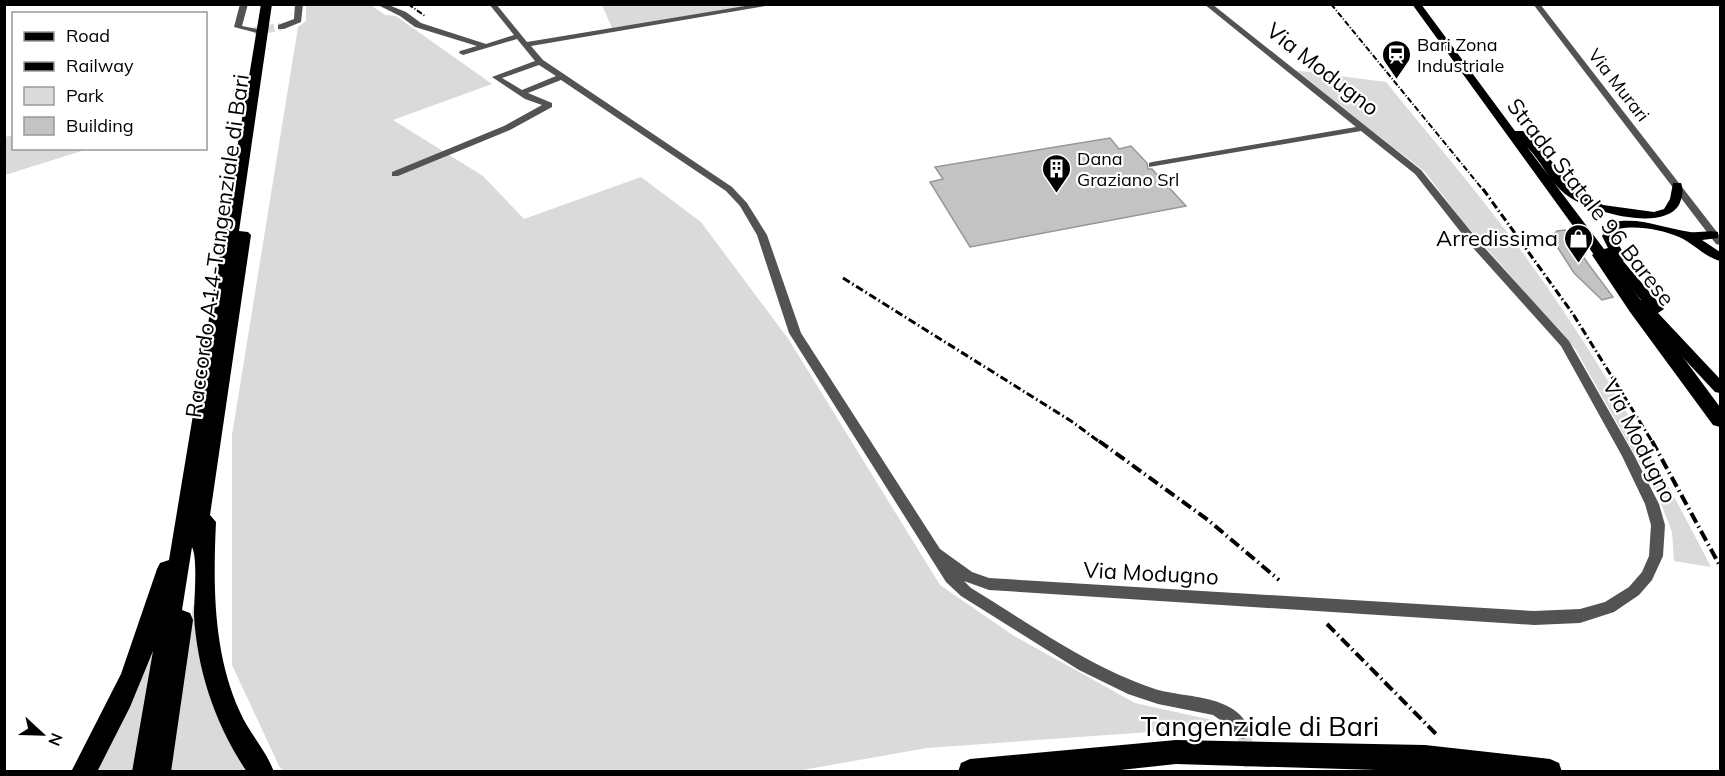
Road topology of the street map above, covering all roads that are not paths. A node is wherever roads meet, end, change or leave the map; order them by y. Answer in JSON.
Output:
{"nodes":[{"id":1,"x":244,"y":4,"type":"edge"},
{"id":2,"x":267,"y":4,"type":"edge"},
{"id":3,"x":276,"y":4,"type":"edge"},
{"id":4,"x":299,"y":4,"type":"edge"},
{"id":5,"x":379,"y":4,"type":"edge"},
{"id":6,"x":492,"y":4,"type":"edge"},
{"id":7,"x":774,"y":4,"type":"edge"},
{"id":8,"x":1207,"y":4,"type":"edge"},
{"id":9,"x":1416,"y":4,"type":"edge"},
{"id":10,"x":1423,"y":4,"type":"edge"},
{"id":11,"x":1536,"y":4,"type":"edge"},
{"id":12,"x":281,"y":27,"type":"tunnel mouth"},
{"id":13,"x":254,"y":31,"type":"dead end"},
{"id":14,"x":523,"y":40,"type":"junction"},
{"id":15,"x":485,"y":46,"type":"junction"},
{"id":16,"x":463,"y":53,"type":"dead end"},
{"id":17,"x":540,"y":62,"type":"junction"},
{"id":18,"x":561,"y":77,"type":"junction"},
{"id":19,"x":523,"y":92,"type":"junction"},
{"id":20,"x":1363,"y":128,"type":"junction"},
{"id":21,"x":1519,"y":133,"type":"junction"},
{"id":22,"x":1152,"y":165,"type":"dead end"},
{"id":23,"x":395,"y":174,"type":"dead end"},
{"id":24,"x":1677,"y":186,"type":"junction"},
{"id":25,"x":1655,"y":216,"type":"junction"},
{"id":26,"x":1683,"y":233,"type":"junction"},
{"id":27,"x":1717,"y":239,"type":"edge"},
{"id":28,"x":1600,"y":255,"type":"junction"},
{"id":29,"x":1720,"y":257,"type":"edge"},
{"id":30,"x":1641,"y":291,"type":"junction"},
{"id":31,"x":1720,"y":376,"type":"edge"},
{"id":32,"x":1720,"y":388,"type":"edge"},
{"id":33,"x":1720,"y":420,"type":"edge"},
{"id":34,"x":196,"y":498,"type":"junction"},
{"id":35,"x":937,"y":554,"type":"junction"},
{"id":36,"x":1243,"y":732,"type":"tunnel mouth"},
{"id":37,"x":83,"y":771,"type":"edge"},
{"id":38,"x":144,"y":771,"type":"edge"},
{"id":39,"x":158,"y":771,"type":"edge"},
{"id":40,"x":262,"y":771,"type":"edge"},
{"id":41,"x":970,"y":771,"type":"edge"},
{"id":42,"x":1550,"y":771,"type":"edge"}],
"edges":[{"from":1,"to":13,"type":"street"},
{"from":2,"to":34,"type":"highway","name":"Raccordo A14-Tangenziale di Bari"},
{"from":3,"to":34,"type":"highway","name":"Raccordo A14-Tangenziale di Bari"},
{"from":4,"to":12,"type":"street"},
{"from":5,"to":15,"type":"street"},
{"from":6,"to":14,"type":"street"},
{"from":7,"to":14,"type":"street"},
{"from":8,"to":20,"type":"street","name":"Via Modugno"},
{"from":9,"to":28,"type":"main road","name":"Strada Statale 96 Barese"},
{"from":10,"to":21,"type":"main road","name":"Strada Statale 96 Barese"},
{"from":11,"to":24,"type":"street","name":"Via Murari"},
{"from":14,"to":15,"type":"street"},
{"from":14,"to":17,"type":"street"},
{"from":15,"to":16,"type":"street"},
{"from":17,"to":18,"type":"street"},
{"from":17,"to":19,"type":"street"},
{"from":18,"to":19,"type":"street"},
{"from":18,"to":35,"type":"street"},
{"from":19,"to":23,"type":"street"},
{"from":20,"to":22,"type":"street"},
{"from":20,"to":35,"type":"street","name":"Via Modugno"},
{"from":21,"to":25,"type":"main road"},
{"from":21,"to":30,"type":"main road","name":"Strada Statale 96 Barese"},
{"from":24,"to":25,"type":"main road"},
{"from":24,"to":27,"type":"street","name":"Via Murari"},
{"from":25,"to":27,"type":"main road"},
{"from":26,"to":27,"type":"main road"},
{"from":26,"to":29,"type":"main road"},
{"from":26,"to":30,"type":"main road"},
{"from":28,"to":32,"type":"main road","name":"Strada Statale 96 Barese"},
{"from":28,"to":33,"type":"highway"},
{"from":30,"to":31,"type":"main road","name":"Strada Statale 96 Barese"},
{"from":34,"to":37,"type":"highway"},
{"from":34,"to":38,"type":"highway"},
{"from":34,"to":39,"type":"highway"},
{"from":34,"to":40,"type":"highway"},
{"from":35,"to":36,"type":"street"},
{"from":41,"to":42,"type":"highway","name":"Tangenziale di Bari"}]}
